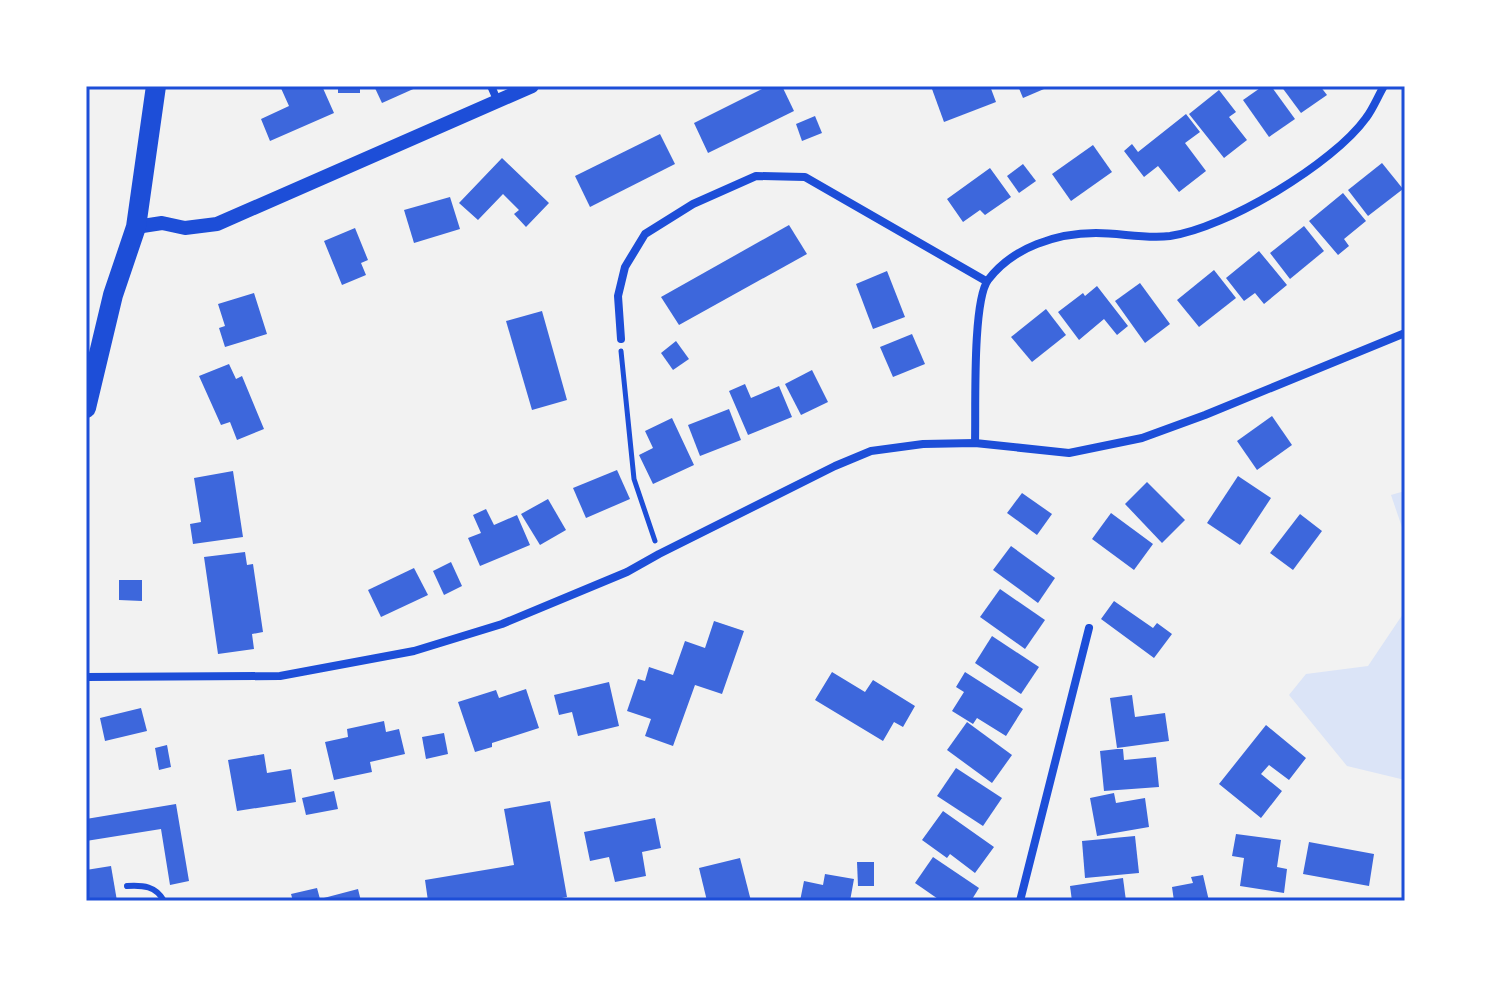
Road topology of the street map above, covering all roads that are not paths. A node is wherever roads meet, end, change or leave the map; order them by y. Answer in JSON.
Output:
{"nodes":[{"id":1,"x":156,"y":86,"type":"edge"},
{"id":2,"x":491,"y":86,"type":"edge"},
{"id":3,"x":532,"y":86,"type":"edge"},
{"id":4,"x":1384,"y":86,"type":"edge"},
{"id":5,"x":498,"y":102,"type":"junction"},
{"id":6,"x":136,"y":227,"type":"junction"},
{"id":7,"x":986,"y":281,"type":"junction"},
{"id":8,"x":1405,"y":333,"type":"edge"},
{"id":9,"x":621,"y":339,"type":"road end"},
{"id":10,"x":86,"y":408,"type":"edge"},
{"id":11,"x":975,"y":443,"type":"junction"},
{"id":12,"x":1089,"y":628,"type":"dead end"},
{"id":13,"x":86,"y":677,"type":"edge"},
{"id":14,"x":127,"y":886,"type":"dead end"},
{"id":15,"x":164,"y":901,"type":"edge"},
{"id":16,"x":1020,"y":901,"type":"edge"}],
"edges":[{"from":1,"to":6,"type":"highway"},
{"from":2,"to":5,"type":"street"},
{"from":3,"to":5,"type":"street"},
{"from":4,"to":7,"type":"street"},
{"from":5,"to":6,"type":"street"},
{"from":6,"to":10,"type":"highway"},
{"from":7,"to":9,"type":"street"},
{"from":7,"to":11,"type":"street"},
{"from":8,"to":11,"type":"street"},
{"from":11,"to":13,"type":"street"},
{"from":12,"to":16,"type":"street"},
{"from":14,"to":15,"type":"lane"}]}
